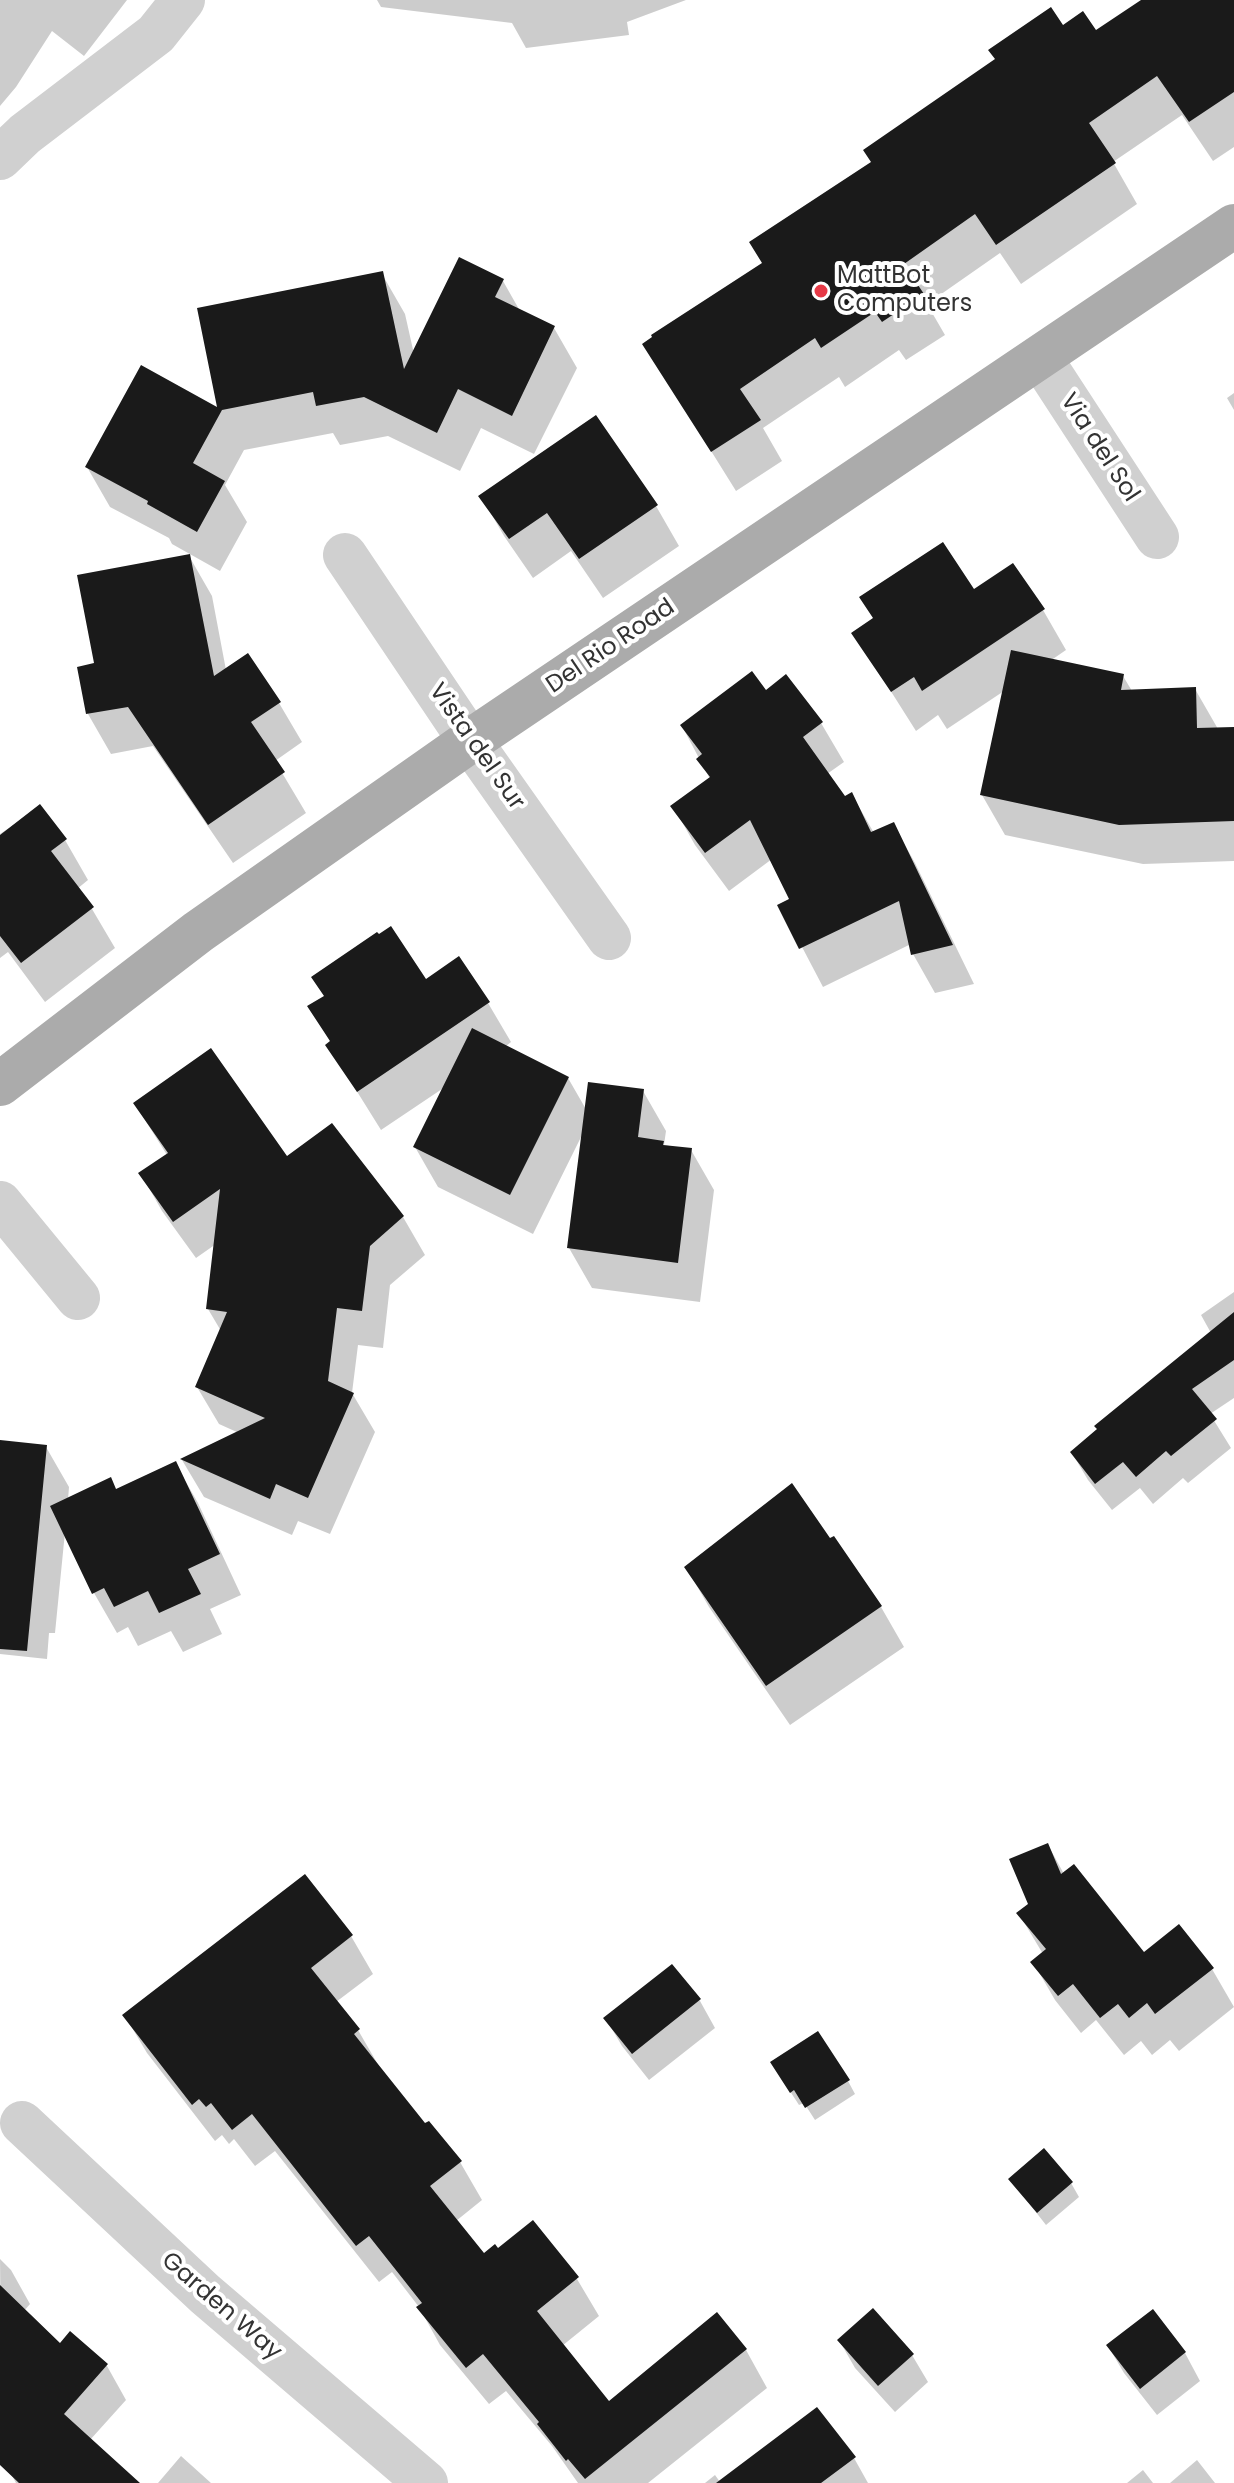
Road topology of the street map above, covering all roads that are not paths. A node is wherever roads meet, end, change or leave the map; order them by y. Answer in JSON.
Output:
{"nodes":[{"id":1,"x":183,"y":0,"type":"edge"},
{"id":2,"x":0,"y":158,"type":"edge"},
{"id":3,"x":1234,"y":226,"type":"edge"},
{"id":4,"x":1041,"y":359,"type":"junction"},
{"id":5,"x":1157,"y":537,"type":"dead end"},
{"id":6,"x":345,"y":555,"type":"dead end"},
{"id":7,"x":470,"y":741,"type":"junction"},
{"id":8,"x":609,"y":938,"type":"dead end"},
{"id":9,"x":0,"y":1084,"type":"edge"},
{"id":10,"x":0,"y":1203,"type":"edge"},
{"id":11,"x":78,"y":1298,"type":"dead end"},
{"id":12,"x":22,"y":2123,"type":"dead end"},
{"id":13,"x":426,"y":2483,"type":"edge"}],
"edges":[{"from":1,"to":2,"type":"street"},
{"from":3,"to":4,"type":"main road","name":"Del Rio Road"},
{"from":4,"to":5,"type":"street","name":"Via del Sol"},
{"from":4,"to":7,"type":"main road","name":"Del Rio Road"},
{"from":6,"to":7,"type":"street","name":"Vista del Sur"},
{"from":7,"to":8,"type":"street","name":"Vista del Sur"},
{"from":7,"to":9,"type":"main road","name":"Del Rio Road"},
{"from":10,"to":11,"type":"street"},
{"from":12,"to":13,"type":"street","name":"Garden Way"}]}
